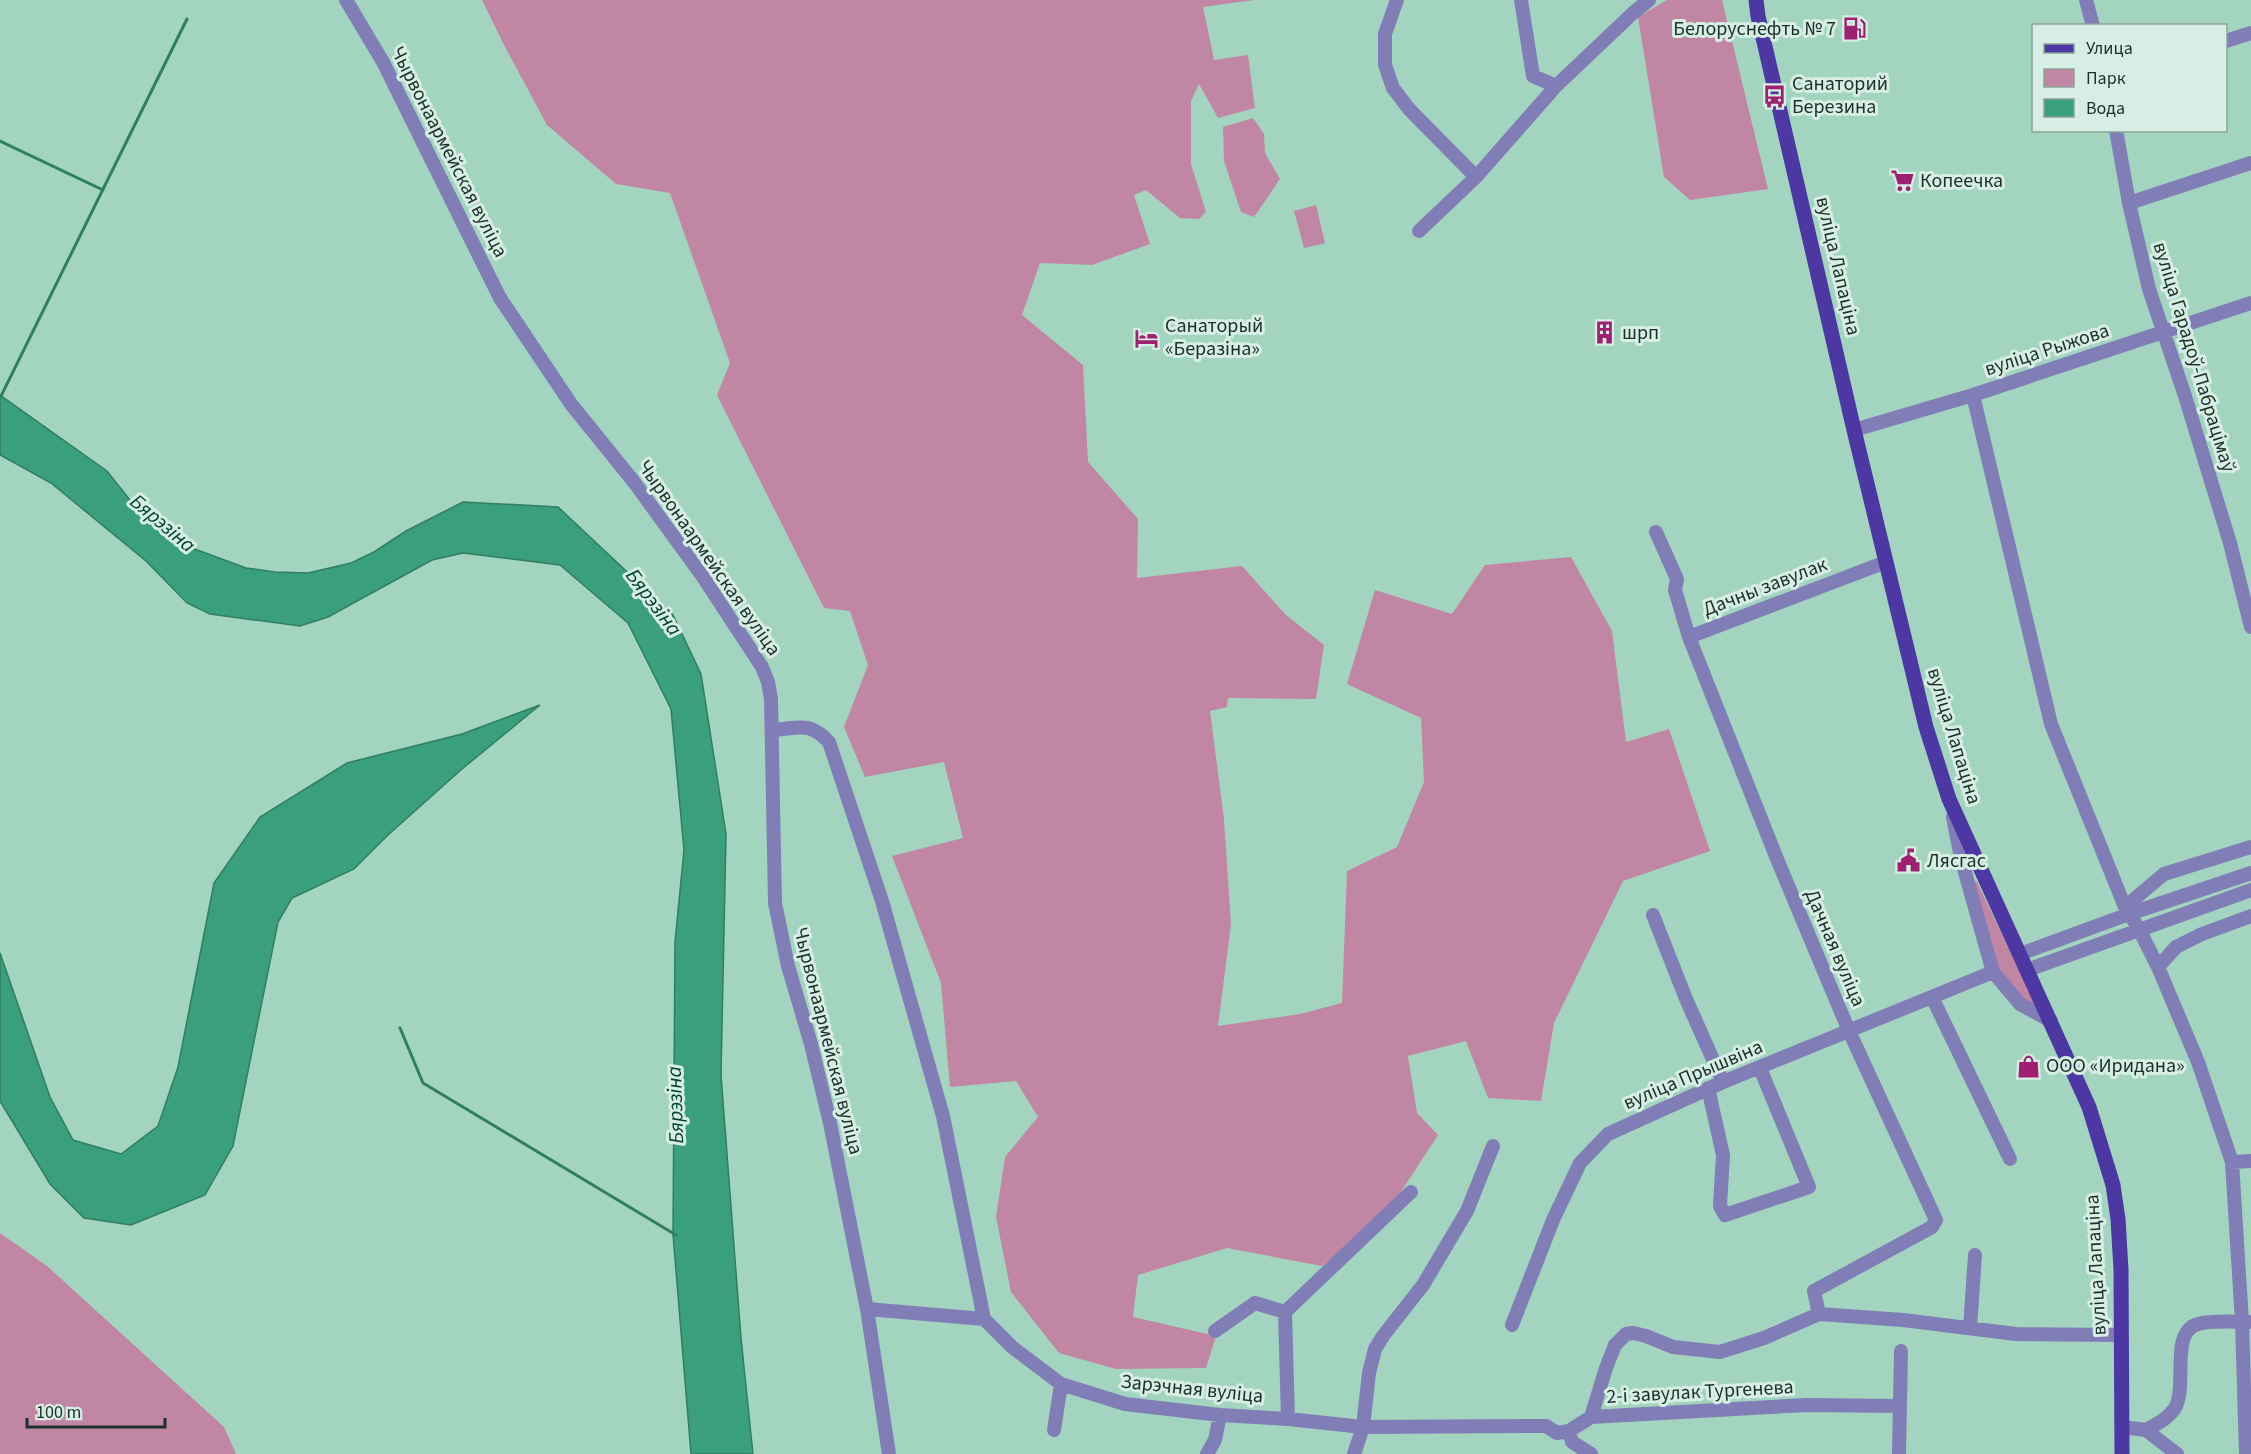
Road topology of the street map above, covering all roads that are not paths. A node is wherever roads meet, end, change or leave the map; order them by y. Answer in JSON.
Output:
{"nodes":[{"id":1,"x":346,"y":0,"type":"edge"},
{"id":2,"x":1397,"y":0,"type":"edge"},
{"id":3,"x":1521,"y":0,"type":"edge"},
{"id":4,"x":1649,"y":0,"type":"edge"},
{"id":5,"x":1751,"y":0,"type":"edge"},
{"id":6,"x":1756,"y":0,"type":"edge"},
{"id":7,"x":2086,"y":0,"type":"edge"},
{"id":8,"x":1758,"y":16,"type":"junction"},
{"id":9,"x":2092,"y":24,"type":"edge"},
{"id":10,"x":2251,"y":33,"type":"edge"},
{"id":11,"x":2227,"y":42,"type":"edge"},
{"id":12,"x":1556,"y":86,"type":"junction"},
{"id":13,"x":2116,"y":132,"type":"edge"},
{"id":14,"x":2251,"y":163,"type":"edge"},
{"id":15,"x":1476,"y":177,"type":"junction"},
{"id":16,"x":2129,"y":203,"type":"junction"},
{"id":17,"x":1419,"y":231,"type":"dead end"},
{"id":18,"x":2251,"y":303,"type":"edge"},
{"id":19,"x":2164,"y":332,"type":"junction"},
{"id":20,"x":1973,"y":395,"type":"junction"},
{"id":21,"x":1854,"y":430,"type":"junction"},
{"id":22,"x":1656,"y":532,"type":"dead end"},
{"id":23,"x":1886,"y":562,"type":"junction"},
{"id":24,"x":2251,"y":627,"type":"edge"},
{"id":25,"x":1689,"y":637,"type":"junction"},
{"id":26,"x":773,"y":730,"type":"junction"},
{"id":27,"x":1949,"y":799,"type":"junction"},
{"id":28,"x":2251,"y":847,"type":"edge"},
{"id":29,"x":2251,"y":873,"type":"edge"},
{"id":30,"x":2251,"y":890,"type":"edge"},
{"id":31,"x":2127,"y":910,"type":"junction"},
{"id":32,"x":1653,"y":915,"type":"dead end"},
{"id":33,"x":2251,"y":916,"type":"edge"},
{"id":34,"x":2139,"y":929,"type":"junction"},
{"id":35,"x":2019,"y":954,"type":"junction"},
{"id":36,"x":2158,"y":967,"type":"junction"},
{"id":37,"x":2026,"y":970,"type":"junction"},
{"id":38,"x":1993,"y":972,"type":"junction"},
{"id":39,"x":1932,"y":997,"type":"junction"},
{"id":40,"x":2051,"y":1021,"type":"junction"},
{"id":41,"x":1849,"y":1030,"type":"junction"},
{"id":42,"x":1760,"y":1068,"type":"junction"},
{"id":43,"x":1723,"y":1082,"type":"junction"},
{"id":44,"x":1708,"y":1088,"type":"junction"},
{"id":45,"x":1493,"y":1146,"type":"dead end"},
{"id":46,"x":2010,"y":1159,"type":"dead end"},
{"id":47,"x":2251,"y":1161,"type":"edge"},
{"id":48,"x":2232,"y":1162,"type":"junction"},
{"id":49,"x":1411,"y":1192,"type":"dead end"},
{"id":50,"x":1975,"y":1255,"type":"dead end"},
{"id":51,"x":867,"y":1309,"type":"junction"},
{"id":52,"x":1285,"y":1312,"type":"junction"},
{"id":53,"x":1819,"y":1314,"type":"junction"},
{"id":54,"x":984,"y":1319,"type":"junction"},
{"id":55,"x":2247,"y":1322,"type":"edge"},
{"id":56,"x":1512,"y":1325,"type":"dead end"},
{"id":57,"x":1970,"y":1328,"type":"junction"},
{"id":58,"x":1215,"y":1331,"type":"dead end"},
{"id":59,"x":2121,"y":1335,"type":"junction"},
{"id":60,"x":1901,"y":1352,"type":"dead end"},
{"id":61,"x":1061,"y":1384,"type":"junction"},
{"id":62,"x":1900,"y":1406,"type":"junction"},
{"id":63,"x":1220,"y":1415,"type":"junction"},
{"id":64,"x":1591,"y":1417,"type":"junction"},
{"id":65,"x":1288,"y":1419,"type":"junction"},
{"id":66,"x":1363,"y":1427,"type":"junction"},
{"id":67,"x":2122,"y":1427,"type":"junction"},
{"id":68,"x":1054,"y":1430,"type":"dead end"},
{"id":69,"x":2146,"y":1430,"type":"junction"},
{"id":70,"x":1569,"y":1431,"type":"junction"},
{"id":71,"x":889,"y":1454,"type":"edge"},
{"id":72,"x":1207,"y":1454,"type":"edge"},
{"id":73,"x":1354,"y":1454,"type":"edge"},
{"id":74,"x":1591,"y":1454,"type":"edge"},
{"id":75,"x":1899,"y":1454,"type":"edge"},
{"id":76,"x":2122,"y":1454,"type":"edge"},
{"id":77,"x":2177,"y":1454,"type":"edge"},
{"id":78,"x":2246,"y":1454,"type":"edge"}],
"edges":[{"from":1,"to":26,"type":"street","name":"Чырвонаармейская вуліца"},
{"from":2,"to":15,"type":"street"},
{"from":3,"to":12,"type":"street"},
{"from":4,"to":12,"type":"street"},
{"from":5,"to":8,"type":"main road","name":"вуліца Лапаціна"},
{"from":6,"to":8,"type":"main road","name":"вуліца Лапаціна"},
{"from":7,"to":9,"type":"street"},
{"from":8,"to":21,"type":"main road","name":"вуліца Лапаціна"},
{"from":10,"to":11,"type":"street"},
{"from":12,"to":15,"type":"street"},
{"from":13,"to":16,"type":"street","name":"вуліца Гарадоў-Пабрацімаў"},
{"from":14,"to":16,"type":"street"},
{"from":15,"to":17,"type":"street"},
{"from":16,"to":19,"type":"street","name":"вуліца Гарадоў-Пабрацімаў"},
{"from":18,"to":19,"type":"street","name":"вуліца Рыжова"},
{"from":19,"to":20,"type":"street","name":"вуліца Рыжова"},
{"from":19,"to":24,"type":"street","name":"вуліца Гарадоў-Пабрацімаў"},
{"from":20,"to":21,"type":"street","name":"вуліца Рыжова"},
{"from":20,"to":31,"type":"street"},
{"from":21,"to":23,"type":"main road","name":"вуліца Лапаціна"},
{"from":22,"to":25,"type":"street","name":"Дачная вуліца"},
{"from":23,"to":25,"type":"street","name":"Дачны завулак"},
{"from":23,"to":27,"type":"main road","name":"вуліца Лапаціна"},
{"from":25,"to":41,"type":"street","name":"Дачная вуліца"},
{"from":26,"to":51,"type":"street","name":"Чырвонаармейская вуліца"},
{"from":26,"to":54,"type":"street"},
{"from":27,"to":35,"type":"main road","name":"вуліца Лапаціна"},
{"from":27,"to":38,"type":"street"},
{"from":28,"to":31,"type":"street"},
{"from":29,"to":31,"type":"street"},
{"from":30,"to":34,"type":"street"},
{"from":31,"to":34,"type":"street"},
{"from":31,"to":35,"type":"street"},
{"from":32,"to":43,"type":"street"},
{"from":33,"to":36,"type":"street"},
{"from":34,"to":36,"type":"street"},
{"from":34,"to":37,"type":"street"},
{"from":35,"to":37,"type":"main road","name":"вуліца Лапаціна"},
{"from":36,"to":48,"type":"street"},
{"from":37,"to":40,"type":"main road","name":"вуліца Лапаціна"},
{"from":38,"to":39,"type":"street","name":"вуліца Прышвіна"},
{"from":38,"to":40,"type":"street"},
{"from":39,"to":41,"type":"street","name":"вуліца Прышвіна"},
{"from":39,"to":46,"type":"street"},
{"from":40,"to":59,"type":"main road","name":"вуліца Лапаціна"},
{"from":41,"to":42,"type":"street","name":"вуліца Прышвіна"},
{"from":41,"to":53,"type":"street","name":"Дачная вуліца"},
{"from":42,"to":43,"type":"street","name":"вуліца Прышвіна"},
{"from":42,"to":44,"type":"street"},
{"from":43,"to":44,"type":"street","name":"вуліца Прышвіна"},
{"from":44,"to":56,"type":"street","name":"вуліца Прышвіна"},
{"from":45,"to":66,"type":"street"},
{"from":47,"to":48,"type":"street"},
{"from":48,"to":55,"type":"street"},
{"from":49,"to":52,"type":"street"},
{"from":50,"to":57,"type":"street"},
{"from":51,"to":54,"type":"street"},
{"from":51,"to":71,"type":"street","name":"Чырвонаармейская вуліца"},
{"from":52,"to":58,"type":"street"},
{"from":52,"to":65,"type":"street"},
{"from":53,"to":57,"type":"street"},
{"from":53,"to":64,"type":"street"},
{"from":54,"to":61,"type":"street","name":"Зарэчная вуліца"},
{"from":55,"to":69,"type":"street"},
{"from":55,"to":78,"type":"street"},
{"from":57,"to":59,"type":"street"},
{"from":59,"to":67,"type":"main road","name":"вуліца Лапаціна"},
{"from":60,"to":62,"type":"street"},
{"from":61,"to":63,"type":"street","name":"Зарэчная вуліца"},
{"from":61,"to":68,"type":"street"},
{"from":62,"to":64,"type":"street","name":"2-і завулак Тургенева"},
{"from":62,"to":75,"type":"street"},
{"from":63,"to":65,"type":"street","name":"Зарэчная вуліца"},
{"from":63,"to":72,"type":"street"},
{"from":64,"to":70,"type":"street","name":"2-і завулак Тургенева"},
{"from":65,"to":66,"type":"street"},
{"from":66,"to":70,"type":"street"},
{"from":66,"to":73,"type":"street"},
{"from":67,"to":69,"type":"street"},
{"from":67,"to":76,"type":"main road","name":"вуліца Лапаціна"},
{"from":69,"to":77,"type":"street"},
{"from":70,"to":74,"type":"street"}]}
